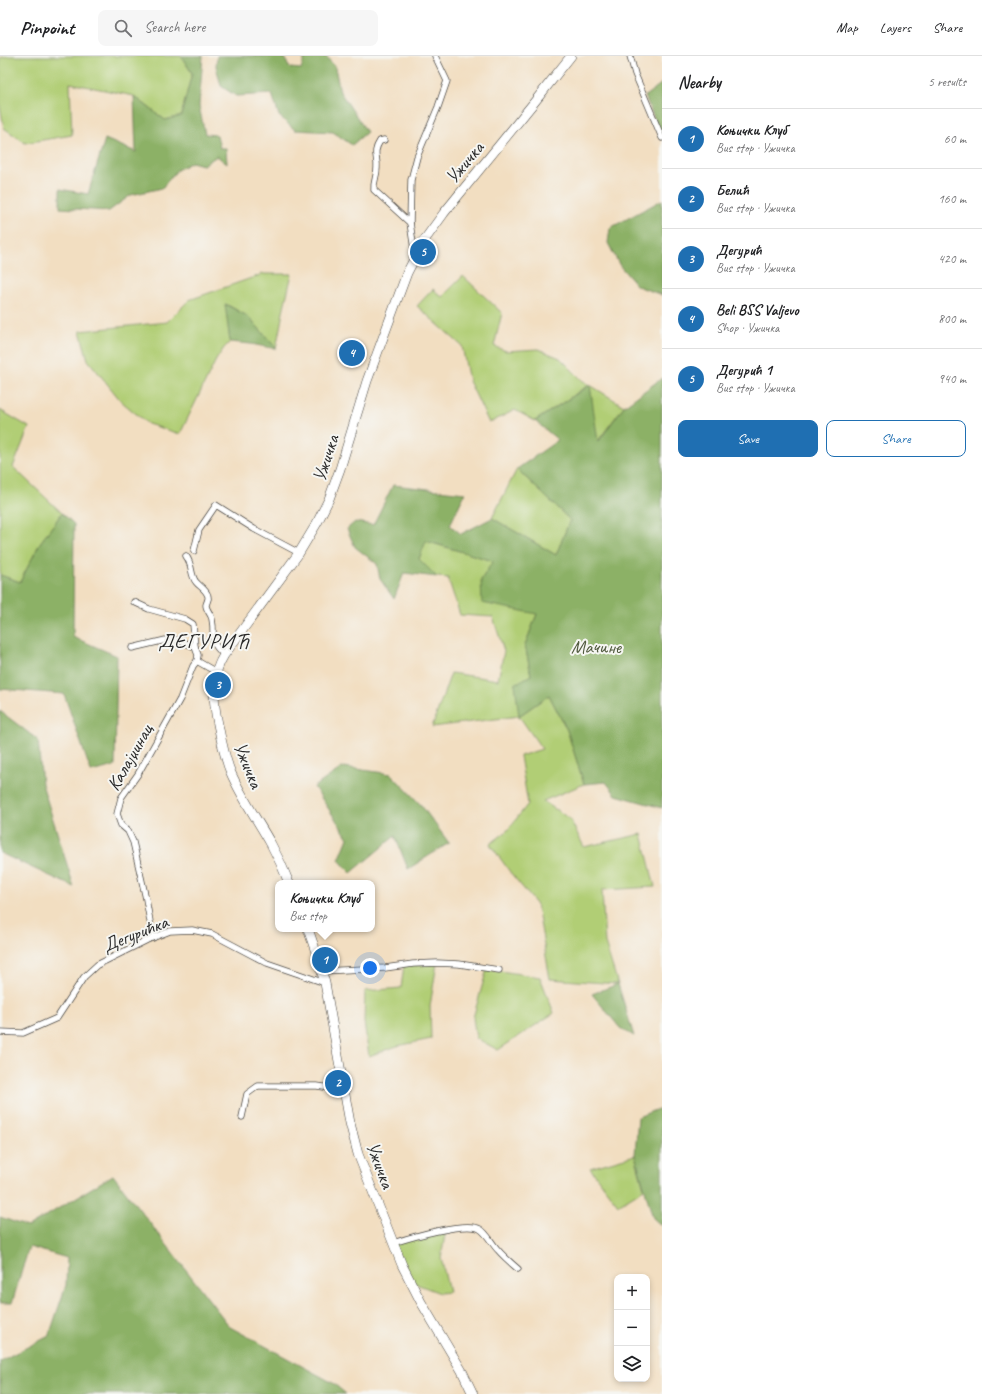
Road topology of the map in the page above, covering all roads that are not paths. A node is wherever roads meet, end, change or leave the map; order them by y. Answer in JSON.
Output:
{"nodes":[{"id":1,"x":435,"y":56,"type":"edge"},
{"id":2,"x":570,"y":56,"type":"edge"},
{"id":3,"x":630,"y":56,"type":"edge"},
{"id":4,"x":662,"y":138,"type":"edge"},
{"id":5,"x":384,"y":140,"type":"dead end"},
{"id":6,"x":410,"y":223,"type":"junction"},
{"id":7,"x":415,"y":256,"type":"junction"},
{"id":8,"x":194,"y":552,"type":"dead end"},
{"id":9,"x":299,"y":553,"type":"junction"},
{"id":10,"x":186,"y":556,"type":"dead end"},
{"id":11,"x":134,"y":602,"type":"dead end"},
{"id":12,"x":195,"y":647,"type":"junction"},
{"id":13,"x":132,"y":648,"type":"dead end"},
{"id":14,"x":224,"y":656,"type":"junction"},
{"id":15,"x":197,"y":661,"type":"junction"},
{"id":16,"x":216,"y":672,"type":"junction"},
{"id":17,"x":288,"y":880,"type":"edge"},
{"id":18,"x":309,"y":932,"type":"edge"},
{"id":19,"x":153,"y":938,"type":"junction"},
{"id":20,"x":499,"y":970,"type":"dead end"},
{"id":21,"x":322,"y":971,"type":"junction"},
{"id":22,"x":325,"y":982,"type":"junction"},
{"id":23,"x":0,"y":1032,"type":"edge"},
{"id":24,"x":344,"y":1090,"type":"junction"},
{"id":25,"x":242,"y":1117,"type":"dead end"},
{"id":26,"x":393,"y":1243,"type":"junction"},
{"id":27,"x":518,"y":1269,"type":"dead end"},
{"id":28,"x":473,"y":1394,"type":"edge"}],
"edges":[{"from":1,"to":6,"type":"street"},
{"from":2,"to":7,"type":"main road","name":"Ужичка"},
{"from":3,"to":4,"type":"street"},
{"from":5,"to":6,"type":"street"},
{"from":6,"to":7,"type":"street"},
{"from":7,"to":9,"type":"main road","name":"Ужичка"},
{"from":8,"to":9,"type":"street"},
{"from":9,"to":14,"type":"main road","name":"Ужичка"},
{"from":10,"to":14,"type":"street"},
{"from":11,"to":12,"type":"street"},
{"from":12,"to":13,"type":"street"},
{"from":12,"to":15,"type":"street"},
{"from":14,"to":16,"type":"main road","name":"Ужичка"},
{"from":15,"to":16,"type":"street"},
{"from":15,"to":19,"type":"street","name":"Калајџинац"},
{"from":16,"to":17,"type":"main road","name":"Ужичка"},
{"from":18,"to":21,"type":"main road","name":"Ужичка"},
{"from":19,"to":22,"type":"street","name":"Дегурићка"},
{"from":19,"to":23,"type":"street","name":"Дегурићка"},
{"from":20,"to":21,"type":"street"},
{"from":21,"to":22,"type":"main road","name":"Ужичка"},
{"from":22,"to":24,"type":"main road","name":"Ужичка"},
{"from":24,"to":25,"type":"street"},
{"from":24,"to":26,"type":"main road","name":"Ужичка"},
{"from":26,"to":27,"type":"street"},
{"from":26,"to":28,"type":"main road","name":"Ужичка"}]}
